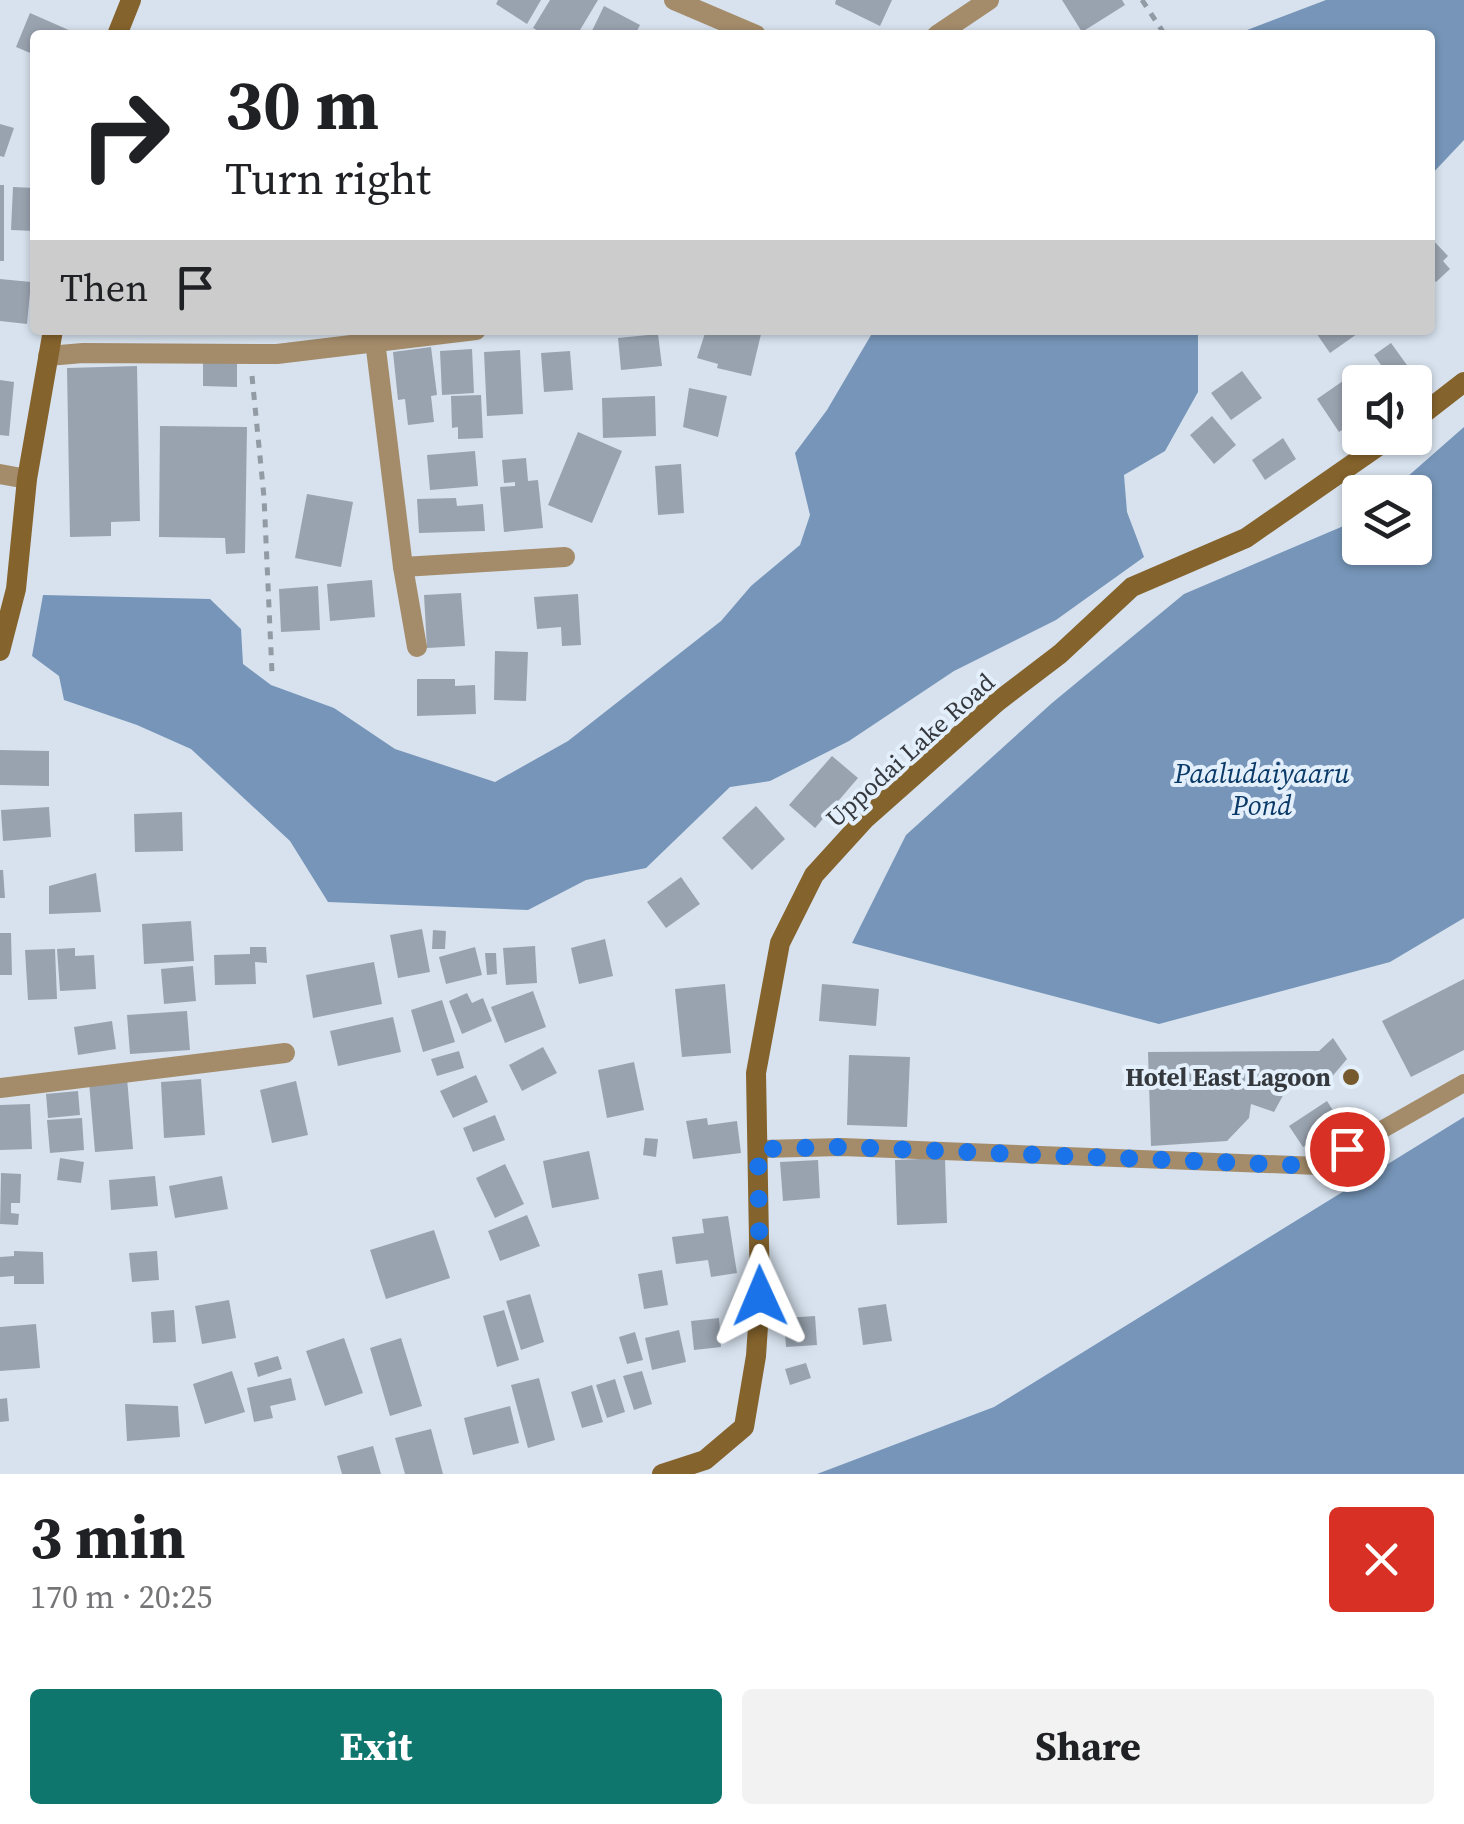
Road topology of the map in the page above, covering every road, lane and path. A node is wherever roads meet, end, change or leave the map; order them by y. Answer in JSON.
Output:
{"nodes":[{"id":1,"x":131,"y":0,"type":"edge"},
{"id":2,"x":674,"y":0,"type":"edge"},
{"id":3,"x":989,"y":0,"type":"edge"},
{"id":4,"x":1142,"y":0,"type":"edge"},
{"id":5,"x":119,"y":30,"type":"edge"},
{"id":6,"x":744,"y":30,"type":"edge"},
{"id":7,"x":944,"y":30,"type":"edge"},
{"id":8,"x":1162,"y":30,"type":"edge"},
{"id":9,"x":52,"y":335,"type":"edge"},
{"id":10,"x":426,"y":335,"type":"edge"},
{"id":11,"x":375,"y":340,"type":"junction"},
{"id":12,"x":250,"y":353,"type":"junction"},
{"id":13,"x":48,"y":356,"type":"junction"},
{"id":14,"x":1464,"y":382,"type":"edge"},
{"id":15,"x":1432,"y":407,"type":"edge"},
{"id":16,"x":1366,"y":455,"type":"edge"},
{"id":17,"x":0,"y":474,"type":"edge"},
{"id":18,"x":27,"y":479,"type":"junction"},
{"id":19,"x":565,"y":557,"type":"dead end"},
{"id":20,"x":403,"y":566,"type":"junction"},
{"id":21,"x":418,"y":648,"type":"dead end"},
{"id":22,"x":0,"y":651,"type":"edge"},
{"id":23,"x":272,"y":673,"type":"dead end"},
{"id":24,"x":285,"y":1053,"type":"dead end"},
{"id":25,"x":1464,"y":1083,"type":"edge"},
{"id":26,"x":0,"y":1088,"type":"edge"},
{"id":27,"x":758,"y":1149,"type":"junction"},
{"id":28,"x":662,"y":1474,"type":"edge"}],
"edges":[{"from":1,"to":5,"type":"street"},
{"from":2,"to":6,"type":"street"},
{"from":3,"to":7,"type":"street"},
{"from":4,"to":8,"type":"path"},
{"from":9,"to":13,"type":"street"},
{"from":10,"to":11,"type":"street"},
{"from":11,"to":12,"type":"street"},
{"from":11,"to":20,"type":"street"},
{"from":12,"to":13,"type":"street"},
{"from":12,"to":23,"type":"path"},
{"from":13,"to":18,"type":"street"},
{"from":14,"to":15,"type":"street"},
{"from":16,"to":27,"type":"street","name":"Uppodai Lake Road"},
{"from":17,"to":18,"type":"street"},
{"from":18,"to":22,"type":"street"},
{"from":19,"to":20,"type":"street"},
{"from":20,"to":21,"type":"street"},
{"from":24,"to":26,"type":"street"},
{"from":25,"to":27,"type":"lane"},
{"from":27,"to":28,"type":"street","name":"Uppodai Lake Road"}]}
